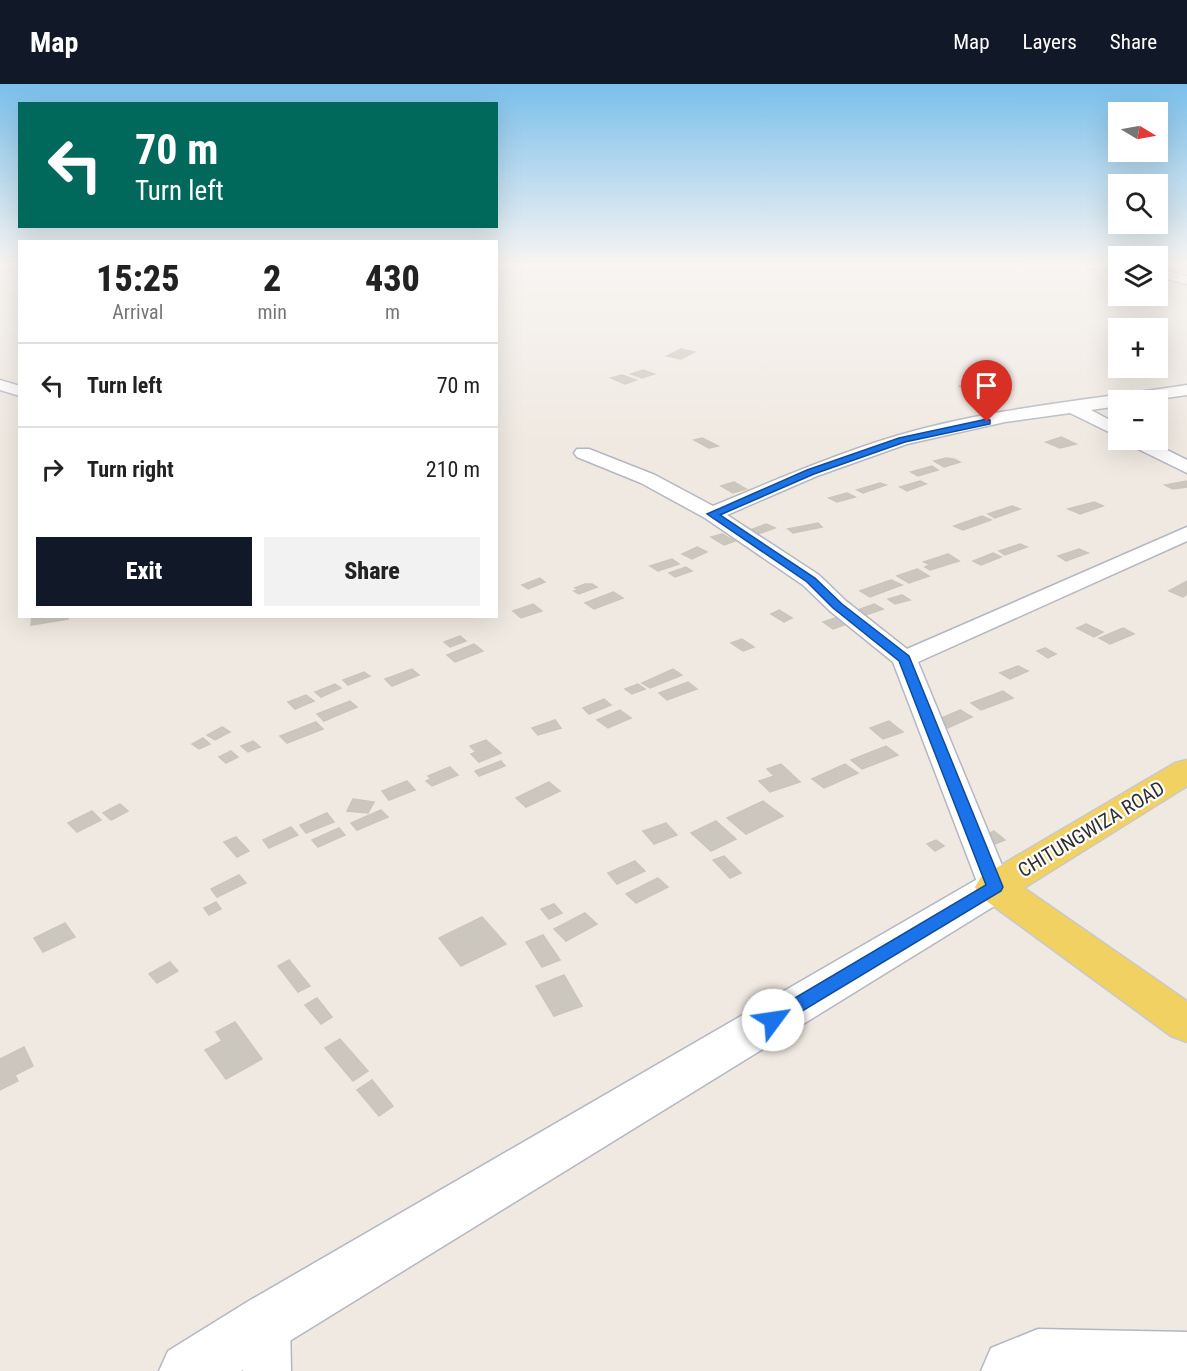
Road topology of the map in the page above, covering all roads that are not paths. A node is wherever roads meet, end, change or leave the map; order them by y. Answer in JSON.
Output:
{"nodes":[{"id":1,"x":0,"y":385,"type":"edge"},
{"id":2,"x":18,"y":390,"type":"edge"},
{"id":3,"x":1187,"y":390,"type":"edge"},
{"id":4,"x":1168,"y":393,"type":"edge"},
{"id":5,"x":1108,"y":403,"type":"edge"},
{"id":6,"x":1074,"y":408,"type":"junction"},
{"id":7,"x":1108,"y":426,"type":"edge"},
{"id":8,"x":1154,"y":450,"type":"edge"},
{"id":9,"x":584,"y":453,"type":"dead end"},
{"id":10,"x":1187,"y":467,"type":"edge"},
{"id":11,"x":712,"y":514,"type":"junction"},
{"id":12,"x":1187,"y":533,"type":"edge"},
{"id":13,"x":904,"y":659,"type":"junction"},
{"id":14,"x":1187,"y":771,"type":"edge"},
{"id":15,"x":995,"y":887,"type":"junction"},
{"id":16,"x":1187,"y":1024,"type":"edge"},
{"id":17,"x":267,"y":1322,"type":"junction"},
{"id":18,"x":1187,"y":1355,"type":"edge"},
{"id":19,"x":188,"y":1371,"type":"edge"},
{"id":20,"x":267,"y":1371,"type":"edge"},
{"id":21,"x":1005,"y":1371,"type":"edge"}],
"edges":[{"from":1,"to":2,"type":"street"},
{"from":3,"to":4,"type":"street"},
{"from":5,"to":6,"type":"street"},
{"from":6,"to":7,"type":"street"},
{"from":6,"to":11,"type":"street"},
{"from":8,"to":10,"type":"street"},
{"from":9,"to":11,"type":"street"},
{"from":11,"to":13,"type":"street"},
{"from":12,"to":13,"type":"street"},
{"from":13,"to":15,"type":"street"},
{"from":14,"to":15,"type":"main road","name":"CHITUNGWIZA ROAD"},
{"from":15,"to":16,"type":"main road"},
{"from":15,"to":17,"type":"main road"},
{"from":17,"to":19,"type":"main road"},
{"from":17,"to":20,"type":"street"},
{"from":18,"to":21,"type":"street"}]}
